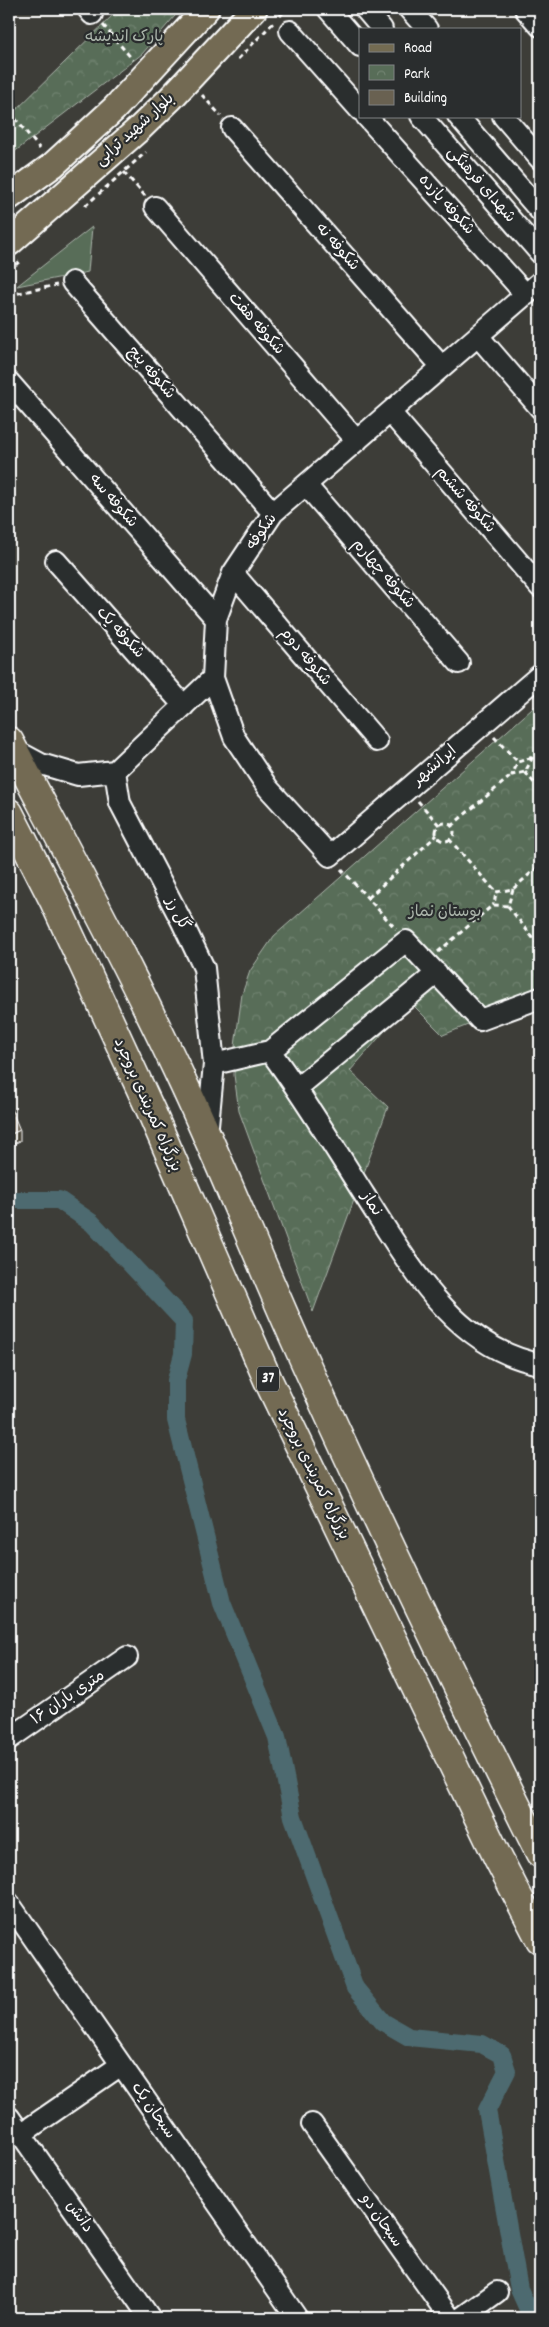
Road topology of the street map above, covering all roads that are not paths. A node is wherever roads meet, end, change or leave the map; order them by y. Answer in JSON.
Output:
{"nodes":[{"id":1,"x":206,"y":9,"type":"edge"},
{"id":2,"x":254,"y":9,"type":"edge"},
{"id":3,"x":328,"y":9,"type":"edge"},
{"id":4,"x":365,"y":9,"type":"edge"},
{"id":5,"x":409,"y":9,"type":"edge"},
{"id":6,"x":525,"y":9,"type":"edge"},
{"id":7,"x":540,"y":26,"type":"edge"},
{"id":8,"x":381,"y":28,"type":"edge"},
{"id":9,"x":426,"y":28,"type":"edge"},
{"id":10,"x":290,"y":32,"type":"dead end"},
{"id":11,"x":359,"y":45,"type":"edge"},
{"id":12,"x":359,"y":109,"type":"edge"},
{"id":13,"x":368,"y":118,"type":"edge"},
{"id":14,"x":423,"y":118,"type":"edge"},
{"id":15,"x":460,"y":118,"type":"edge"},
{"id":16,"x":505,"y":118,"type":"edge"},
{"id":17,"x":232,"y":128,"type":"road end"},
{"id":18,"x":540,"y":159,"type":"edge"},
{"id":19,"x":9,"y":197,"type":"edge"},
{"id":20,"x":155,"y":207,"type":"road end"},
{"id":21,"x":540,"y":211,"type":"edge"},
{"id":22,"x":9,"y":243,"type":"edge"},
{"id":23,"x":540,"y":253,"type":"edge"},
{"id":24,"x":72,"y":282,"type":"road end"},
{"id":25,"x":533,"y":288,"type":"edge"},
{"id":26,"x":478,"y":336,"type":"junction"},
{"id":27,"x":442,"y":367,"type":"junction"},
{"id":28,"x":9,"y":382,"type":"edge"},
{"id":29,"x":540,"y":408,"type":"edge"},
{"id":30,"x":390,"y":412,"type":"junction"},
{"id":31,"x":358,"y":441,"type":"junction"},
{"id":32,"x":306,"y":485,"type":"junction"},
{"id":33,"x":273,"y":513,"type":"junction"},
{"id":34,"x":56,"y":561,"type":"dead end"},
{"id":35,"x":233,"y":572,"type":"junction"},
{"id":36,"x":540,"y":588,"type":"edge"},
{"id":37,"x":216,"y":620,"type":"junction"},
{"id":38,"x":459,"y":663,"type":"dead end"},
{"id":39,"x":540,"y":675,"type":"edge"},
{"id":40,"x":213,"y":678,"type":"junction"},
{"id":41,"x":184,"y":706,"type":"junction"},
{"id":42,"x":377,"y":741,"type":"dead end"},
{"id":43,"x":11,"y":745,"type":"edge"},
{"id":44,"x":114,"y":771,"type":"junction"},
{"id":45,"x":9,"y":813,"type":"edge"},
{"id":46,"x":330,"y":856,"type":"joint"},
{"id":47,"x":431,"y":967,"type":"junction"},
{"id":48,"x":540,"y":998,"type":"edge"},
{"id":49,"x":270,"y":1050,"type":"junction"},
{"id":50,"x":214,"y":1064,"type":"junction"},
{"id":51,"x":297,"y":1088,"type":"junction"},
{"id":52,"x":207,"y":1137,"type":"junction"},
{"id":53,"x":540,"y":1364,"type":"edge"},
{"id":54,"x":127,"y":1658,"type":"dead end"},
{"id":55,"x":9,"y":1739,"type":"edge"},
{"id":56,"x":540,"y":1853,"type":"edge"},
{"id":57,"x":9,"y":1903,"type":"edge"},
{"id":58,"x":540,"y":1940,"type":"edge"},
{"id":59,"x":121,"y":2065,"type":"junction"},
{"id":60,"x":9,"y":2117,"type":"edge"},
{"id":61,"x":312,"y":2124,"type":"dead end"},
{"id":62,"x":21,"y":2134,"type":"junction"},
{"id":63,"x":497,"y":2292,"type":"dead end"},
{"id":64,"x":150,"y":2318,"type":"edge"},
{"id":65,"x":297,"y":2318,"type":"edge"},
{"id":66,"x":450,"y":2318,"type":"edge"},
{"id":67,"x":461,"y":2318,"type":"edge"}],
"edges":[{"from":1,"to":19,"type":"main road","name":"بلوار شهید ترابی"},
{"from":2,"to":22,"type":"main road","name":"بلوار شهید ترابی"},
{"from":3,"to":11,"type":"street"},
{"from":4,"to":8,"type":"street"},
{"from":5,"to":9,"type":"street"},
{"from":6,"to":7,"type":"street"},
{"from":10,"to":12,"type":"street"},
{"from":13,"to":25,"type":"street","name":"شکوفه یازده"},
{"from":14,"to":23,"type":"street","name":"شهدای فرهنگی"},
{"from":15,"to":21,"type":"street","name":"شهدای فرهنگی"},
{"from":16,"to":18,"type":"street"},
{"from":17,"to":27,"type":"street","name":"شکوفه نه"},
{"from":20,"to":31,"type":"street","name":"شکوفه هفت"},
{"from":24,"to":33,"type":"street","name":"شکوفه پنج"},
{"from":25,"to":26,"type":"street","name":"شکوفه"},
{"from":26,"to":27,"type":"street","name":"شکوفه"},
{"from":26,"to":29,"type":"street"},
{"from":27,"to":30,"type":"street","name":"شکوفه"},
{"from":28,"to":37,"type":"street","name":"شکوفه سه"},
{"from":30,"to":31,"type":"street","name":"شکوفه"},
{"from":30,"to":36,"type":"street","name":"شکوفه ششم"},
{"from":31,"to":32,"type":"street","name":"شکوفه"},
{"from":32,"to":33,"type":"street","name":"شکوفه"},
{"from":32,"to":38,"type":"street","name":"شکوفه چهارم"},
{"from":33,"to":35,"type":"street","name":"شکوفه"},
{"from":34,"to":41,"type":"street","name":"شکوفه یک"},
{"from":35,"to":37,"type":"street","name":"شکوفه"},
{"from":35,"to":42,"type":"street","name":"شکوفه دوم"},
{"from":37,"to":40,"type":"street","name":"شکوفه"},
{"from":39,"to":46,"type":"street","name":"ایرانشهر"},
{"from":40,"to":41,"type":"street"},
{"from":40,"to":46,"type":"street","name":"شکوفه"},
{"from":41,"to":44,"type":"street"},
{"from":43,"to":44,"type":"street"},
{"from":43,"to":52,"type":"highway"},
{"from":44,"to":50,"type":"street","name":"گل رز"},
{"from":45,"to":58,"type":"highway","name":"بزرگراه کمربندی بروجرد","number":"37"},
{"from":47,"to":48,"type":"street"},
{"from":47,"to":49,"type":"street"},
{"from":47,"to":51,"type":"street"},
{"from":49,"to":50,"type":"street"},
{"from":49,"to":51,"type":"street","name":"نماز"},
{"from":50,"to":52,"type":"street","name":"گل رز"},
{"from":51,"to":53,"type":"street","name":"نماز"},
{"from":52,"to":56,"type":"highway"},
{"from":54,"to":55,"type":"street","name":"۱۶ متری باران"},
{"from":57,"to":59,"type":"street","name":"سبحان یک"},
{"from":59,"to":62,"type":"street"},
{"from":59,"to":65,"type":"street","name":"سبحان یک"},
{"from":60,"to":62,"type":"street","name":"دانش"},
{"from":61,"to":66,"type":"street","name":"سبحان دو"},
{"from":62,"to":64,"type":"street","name":"دانش"},
{"from":63,"to":67,"type":"street"}]}
